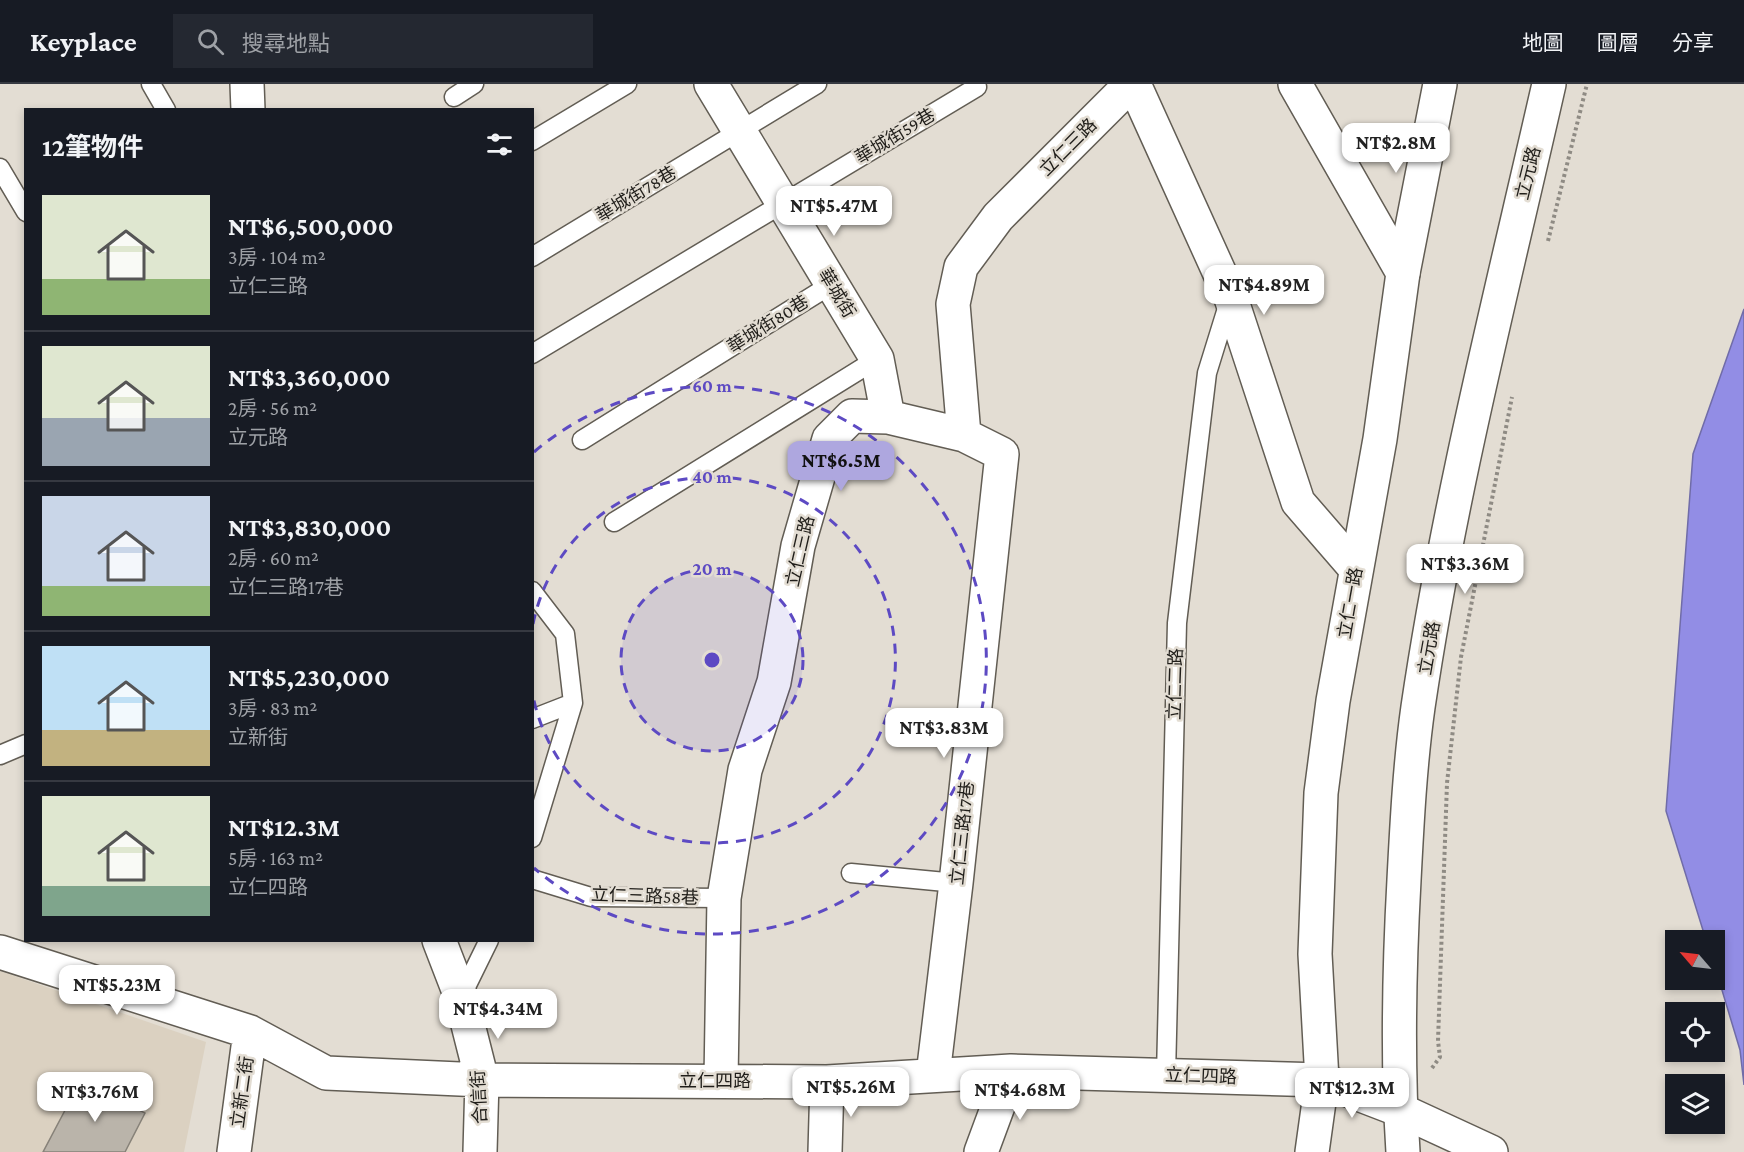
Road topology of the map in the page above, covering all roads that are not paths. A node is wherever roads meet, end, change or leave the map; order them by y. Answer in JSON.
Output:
{"nodes":[{"id":1,"x":151,"y":84,"type":"edge"},
{"id":2,"x":247,"y":84,"type":"edge"},
{"id":3,"x":474,"y":84,"type":"edge"},
{"id":4,"x":627,"y":84,"type":"edge"},
{"id":5,"x":711,"y":84,"type":"edge"},
{"id":6,"x":818,"y":84,"type":"edge"},
{"id":7,"x":1132,"y":84,"type":"edge"},
{"id":8,"x":1294,"y":84,"type":"edge"},
{"id":9,"x":1440,"y":84,"type":"edge"},
{"id":10,"x":1549,"y":84,"type":"edge"},
{"id":11,"x":977,"y":87,"type":"dead end"},
{"id":12,"x":454,"y":96,"type":"dead end"},
{"id":13,"x":165,"y":108,"type":"edge"},
{"id":14,"x":248,"y":108,"type":"edge"},
{"id":15,"x":740,"y":131,"type":"junction"},
{"id":16,"x":534,"y":140,"type":"edge"},
{"id":17,"x":0,"y":168,"type":"edge"},
{"id":18,"x":783,"y":203,"type":"junction"},
{"id":19,"x":24,"y":209,"type":"edge"},
{"id":20,"x":534,"y":256,"type":"edge"},
{"id":21,"x":1403,"y":273,"type":"junction"},
{"id":22,"x":832,"y":284,"type":"junction"},
{"id":23,"x":1231,"y":298,"type":"junction"},
{"id":24,"x":534,"y":353,"type":"edge"},
{"id":25,"x":877,"y":359,"type":"junction"},
{"id":26,"x":888,"y":417,"type":"junction"},
{"id":27,"x":964,"y":435,"type":"junction"},
{"id":28,"x":582,"y":440,"type":"dead end"},
{"id":29,"x":614,"y":522,"type":"dead end"},
{"id":30,"x":1356,"y":569,"type":"junction"},
{"id":31,"x":534,"y":594,"type":"edge"},
{"id":32,"x":573,"y":702,"type":"junction"},
{"id":33,"x":534,"y":718,"type":"edge"},
{"id":34,"x":24,"y":745,"type":"edge"},
{"id":35,"x":0,"y":755,"type":"edge"},
{"id":36,"x":534,"y":831,"type":"edge"},
{"id":37,"x":851,"y":873,"type":"dead end"},
{"id":38,"x":534,"y":880,"type":"edge"},
{"id":39,"x":956,"y":883,"type":"junction"},
{"id":40,"x":724,"y":898,"type":"junction"},
{"id":41,"x":441,"y":942,"type":"edge"},
{"id":42,"x":488,"y":942,"type":"edge"},
{"id":43,"x":0,"y":952,"type":"edge"},
{"id":44,"x":461,"y":997,"type":"junction"},
{"id":45,"x":250,"y":1032,"type":"junction"},
{"id":46,"x":1011,"y":1071,"type":"junction"},
{"id":47,"x":933,"y":1075,"type":"junction"},
{"id":48,"x":1166,"y":1075,"type":"junction"},
{"id":49,"x":482,"y":1080,"type":"junction"},
{"id":50,"x":721,"y":1080,"type":"junction"},
{"id":51,"x":1322,"y":1080,"type":"junction"},
{"id":52,"x":827,"y":1082,"type":"junction"},
{"id":53,"x":1400,"y":1110,"type":"junction"},
{"id":54,"x":234,"y":1152,"type":"edge"},
{"id":55,"x":480,"y":1152,"type":"edge"},
{"id":56,"x":825,"y":1152,"type":"edge"},
{"id":57,"x":981,"y":1152,"type":"edge"},
{"id":58,"x":1312,"y":1152,"type":"edge"},
{"id":59,"x":1402,"y":1152,"type":"edge"},
{"id":60,"x":1491,"y":1152,"type":"edge"}],
"edges":[{"from":1,"to":13,"type":"lane"},
{"from":2,"to":14,"type":"street"},
{"from":3,"to":12,"type":"lane"},
{"from":4,"to":16,"type":"lane"},
{"from":5,"to":15,"type":"street","name":"華城街"},
{"from":6,"to":15,"type":"lane","name":"華城街78巷"},
{"from":7,"to":23,"type":"street"},
{"from":7,"to":27,"type":"street","name":"立仁三路"},
{"from":8,"to":21,"type":"street"},
{"from":9,"to":21,"type":"street","name":"立仁一路"},
{"from":10,"to":53,"type":"street","name":"立元路"},
{"from":11,"to":18,"type":"lane","name":"華城街59巷"},
{"from":15,"to":18,"type":"street","name":"華城街"},
{"from":15,"to":20,"type":"lane","name":"華城街78巷"},
{"from":17,"to":19,"type":"lane"},
{"from":18,"to":22,"type":"street","name":"華城街"},
{"from":18,"to":24,"type":"lane","name":"華城街59巷"},
{"from":21,"to":30,"type":"street","name":"立仁一路"},
{"from":22,"to":25,"type":"street","name":"華城街"},
{"from":22,"to":28,"type":"lane","name":"華城街80巷"},
{"from":23,"to":30,"type":"street"},
{"from":23,"to":48,"type":"lane","name":"立仁二路"},
{"from":25,"to":26,"type":"street","name":"華城街"},
{"from":25,"to":29,"type":"lane"},
{"from":26,"to":27,"type":"street","name":"立仁三路"},
{"from":26,"to":40,"type":"street","name":"立仁三路"},
{"from":27,"to":39,"type":"street","name":"立仁三路17巷"},
{"from":30,"to":51,"type":"street","name":"立仁一路"},
{"from":31,"to":32,"type":"lane"},
{"from":32,"to":33,"type":"lane"},
{"from":32,"to":36,"type":"lane"},
{"from":34,"to":35,"type":"lane"},
{"from":37,"to":39,"type":"lane"},
{"from":38,"to":40,"type":"lane","name":"立仁三路58巷"},
{"from":39,"to":47,"type":"street","name":"立仁三路17巷"},
{"from":40,"to":50,"type":"street","name":"立仁三路"},
{"from":41,"to":44,"type":"street","name":"合信街"},
{"from":42,"to":44,"type":"lane"},
{"from":43,"to":45,"type":"street","name":"立仁四路"},
{"from":44,"to":49,"type":"street","name":"合信街"},
{"from":45,"to":49,"type":"street","name":"立仁四路"},
{"from":45,"to":54,"type":"street","name":"立新二街"},
{"from":46,"to":47,"type":"street","name":"立仁四路"},
{"from":46,"to":48,"type":"street","name":"立仁四路"},
{"from":46,"to":57,"type":"street"},
{"from":47,"to":52,"type":"street","name":"立仁四路"},
{"from":48,"to":51,"type":"street","name":"立仁四路"},
{"from":49,"to":50,"type":"street","name":"立仁四路"},
{"from":49,"to":55,"type":"street","name":"合信街"},
{"from":50,"to":52,"type":"street","name":"立仁四路"},
{"from":51,"to":53,"type":"street","name":"立仁四路"},
{"from":51,"to":58,"type":"street","name":"立仁一路"},
{"from":52,"to":56,"type":"street"},
{"from":53,"to":59,"type":"street","name":"立元路"},
{"from":53,"to":60,"type":"street","name":"立仁四路"}]}
